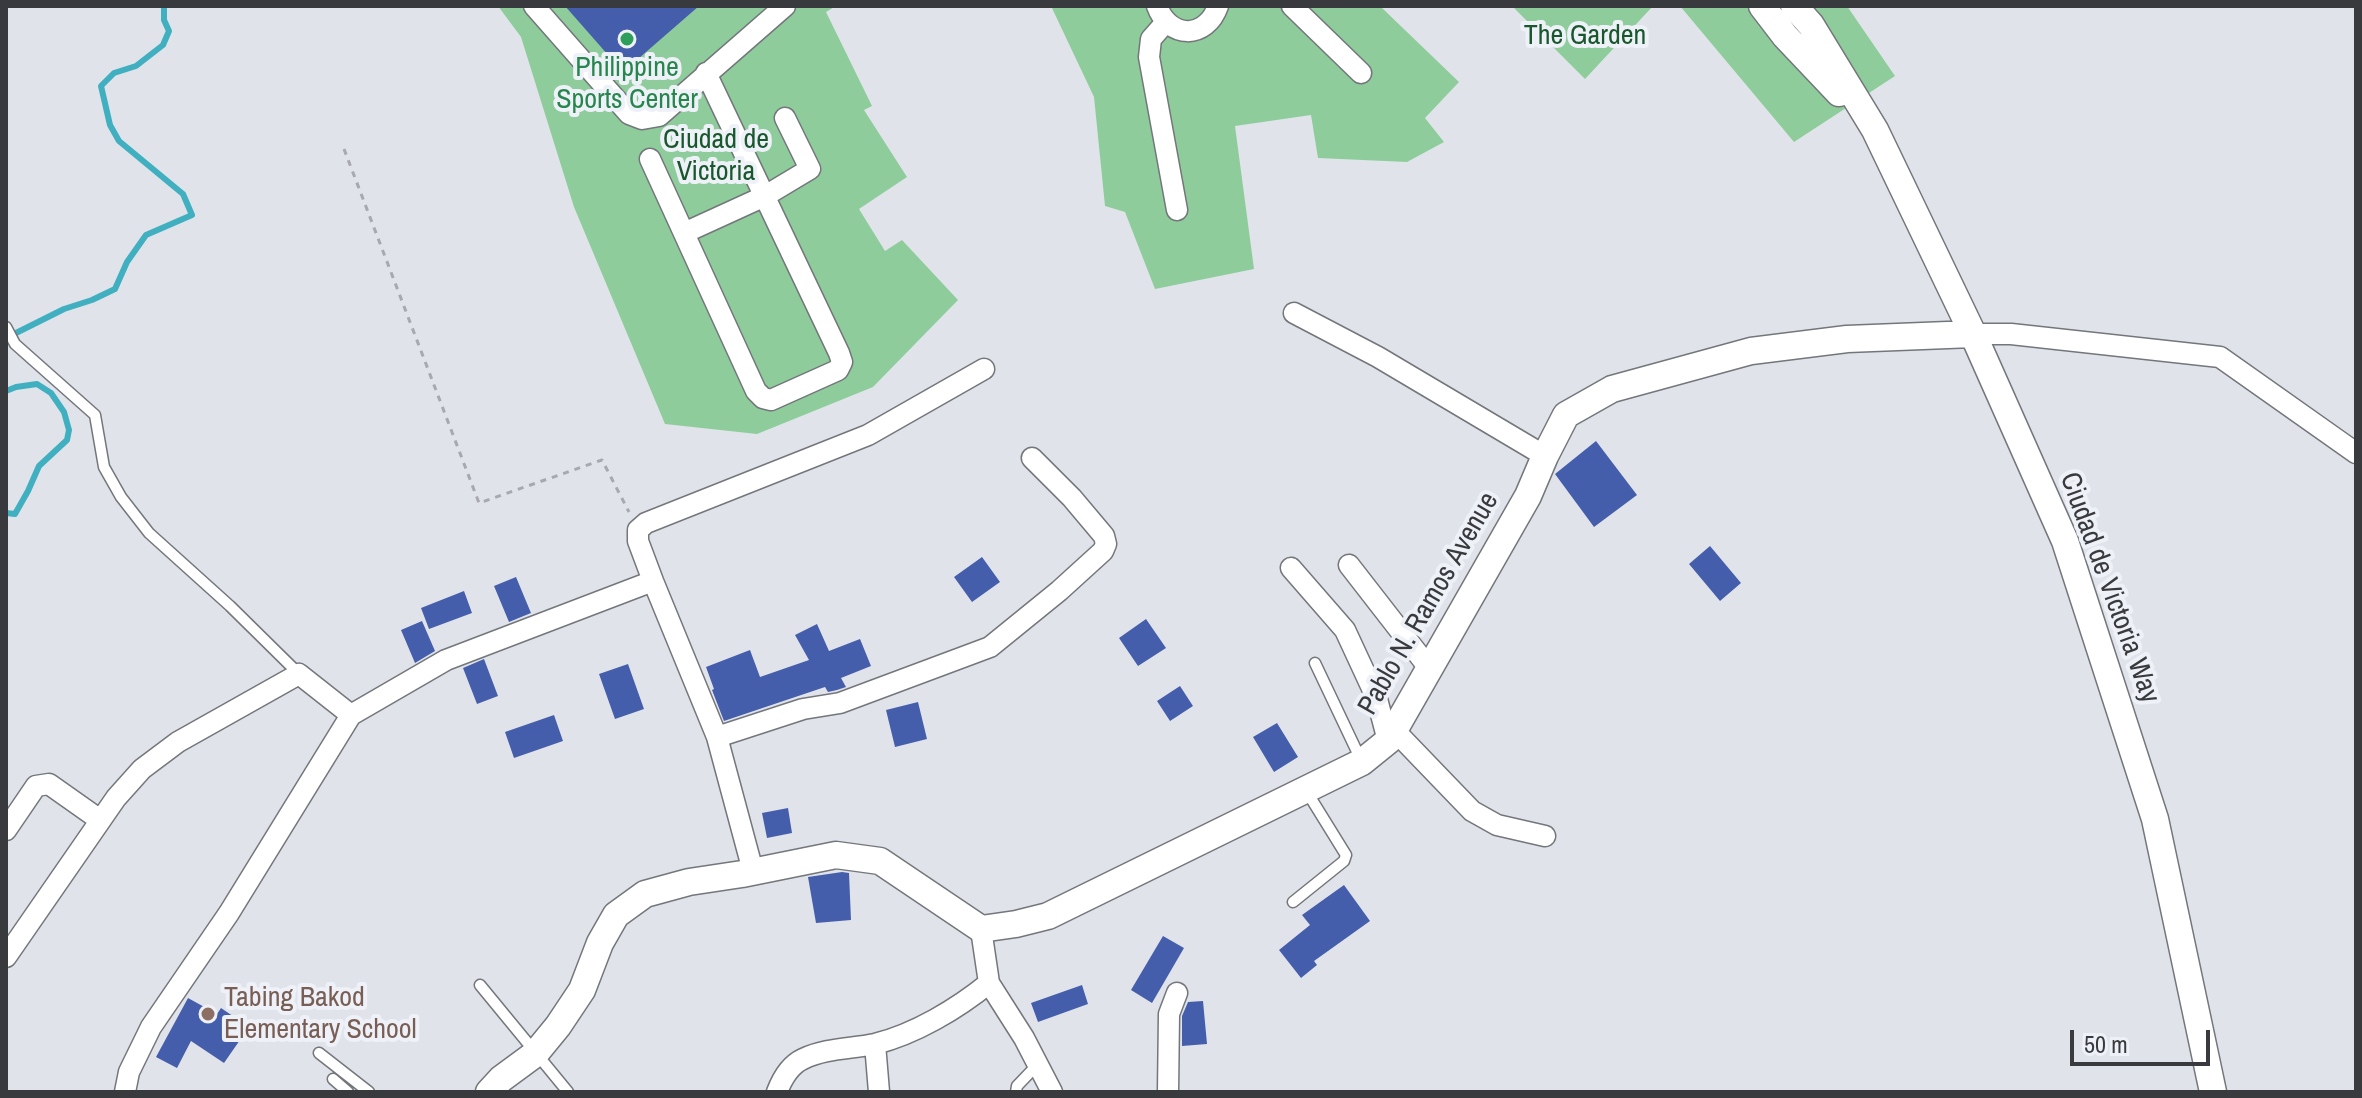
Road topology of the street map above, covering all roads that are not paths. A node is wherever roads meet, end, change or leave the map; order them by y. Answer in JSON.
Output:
{"nodes":[{"id":1,"x":534,"y":6,"type":"edge"},
{"id":2,"x":785,"y":6,"type":"edge"},
{"id":3,"x":1218,"y":6,"type":"edge"},
{"id":4,"x":1292,"y":6,"type":"edge"},
{"id":5,"x":1762,"y":6,"type":"edge"},
{"id":6,"x":1794,"y":6,"type":"edge"},
{"id":7,"x":1161,"y":14,"type":"edge"},
{"id":8,"x":706,"y":73,"type":"junction"},
{"id":9,"x":1361,"y":73,"type":"dead end"},
{"id":10,"x":785,"y":118,"type":"dead end"},
{"id":11,"x":1875,"y":130,"type":"junction"},
{"id":12,"x":650,"y":159,"type":"dead end"},
{"id":13,"x":765,"y":196,"type":"junction"},
{"id":14,"x":1177,"y":210,"type":"dead end"},
{"id":15,"x":684,"y":233,"type":"junction"},
{"id":16,"x":1294,"y":313,"type":"dead end"},
{"id":17,"x":7,"y":329,"type":"edge"},
{"id":18,"x":1973,"y":334,"type":"junction"},
{"id":19,"x":984,"y":369,"type":"dead end"},
{"id":20,"x":2356,"y":453,"type":"edge"},
{"id":21,"x":1545,"y":456,"type":"junction"},
{"id":22,"x":1032,"y":458,"type":"dead end"},
{"id":23,"x":1349,"y":565,"type":"dead end"},
{"id":24,"x":1291,"y":568,"type":"dead end"},
{"id":25,"x":653,"y":581,"type":"junction"},
{"id":26,"x":1315,"y":663,"type":"dead end"},
{"id":27,"x":1429,"y":668,"type":"junction"},
{"id":28,"x":299,"y":674,"type":"junction"},
{"id":29,"x":351,"y":715,"type":"junction"},
{"id":30,"x":1391,"y":736,"type":"junction"},
{"id":31,"x":717,"y":737,"type":"junction"},
{"id":32,"x":1362,"y":762,"type":"junction"},
{"id":33,"x":1306,"y":789,"type":"junction"},
{"id":34,"x":100,"y":820,"type":"junction"},
{"id":35,"x":6,"y":830,"type":"edge"},
{"id":36,"x":1545,"y":836,"type":"dead end"},
{"id":37,"x":753,"y":871,"type":"junction"},
{"id":38,"x":1293,"y":902,"type":"dead end"},
{"id":39,"x":981,"y":929,"type":"junction"},
{"id":40,"x":6,"y":957,"type":"edge"},
{"id":41,"x":989,"y":983,"type":"junction"},
{"id":42,"x":480,"y":985,"type":"dead end"},
{"id":43,"x":1177,"y":993,"type":"dead end"},
{"id":44,"x":875,"y":1044,"type":"junction"},
{"id":45,"x":319,"y":1053,"type":"dead end"},
{"id":46,"x":535,"y":1054,"type":"junction"},
{"id":47,"x":1039,"y":1063,"type":"junction"},
{"id":48,"x":333,"y":1079,"type":"dead end"},
{"id":49,"x":499,"y":1086,"type":"edge"},
{"id":50,"x":125,"y":1092,"type":"edge"},
{"id":51,"x":348,"y":1092,"type":"edge"},
{"id":52,"x":369,"y":1092,"type":"edge"},
{"id":53,"x":568,"y":1092,"type":"edge"},
{"id":54,"x":777,"y":1092,"type":"edge"},
{"id":55,"x":879,"y":1092,"type":"edge"},
{"id":56,"x":1016,"y":1092,"type":"edge"},
{"id":57,"x":1052,"y":1092,"type":"edge"},
{"id":58,"x":1168,"y":1092,"type":"edge"},
{"id":59,"x":2213,"y":1092,"type":"edge"}],
"edges":[{"from":1,"to":8,"type":"street"},
{"from":2,"to":8,"type":"street"},
{"from":3,"to":7,"type":"street"},
{"from":4,"to":9,"type":"street"},
{"from":5,"to":11,"type":"street","name":"Ciudad de Victoria Way"},
{"from":6,"to":11,"type":"street","name":"Ciudad de Victoria Way"},
{"from":7,"to":14,"type":"street"},
{"from":8,"to":13,"type":"street"},
{"from":10,"to":13,"type":"street"},
{"from":11,"to":18,"type":"street","name":"Ciudad de Victoria Way"},
{"from":12,"to":15,"type":"street"},
{"from":13,"to":15,"type":"street"},
{"from":13,"to":15,"type":"street"},
{"from":16,"to":21,"type":"street"},
{"from":17,"to":28,"type":"lane"},
{"from":18,"to":20,"type":"street","name":"Pablo N. Ramos Avenue"},
{"from":18,"to":21,"type":"street","name":"Pablo N. Ramos Avenue"},
{"from":18,"to":59,"type":"street","name":"Ciudad de Victoria Way"},
{"from":19,"to":25,"type":"street"},
{"from":21,"to":27,"type":"street","name":"Pablo N. Ramos Avenue"},
{"from":22,"to":31,"type":"street"},
{"from":23,"to":27,"type":"street"},
{"from":24,"to":30,"type":"street"},
{"from":25,"to":29,"type":"street"},
{"from":25,"to":31,"type":"street"},
{"from":26,"to":32,"type":"lane"},
{"from":27,"to":30,"type":"street","name":"Pablo N. Ramos Avenue"},
{"from":28,"to":29,"type":"street"},
{"from":28,"to":34,"type":"street"},
{"from":29,"to":50,"type":"street"},
{"from":30,"to":32,"type":"street","name":"Pablo N. Ramos Avenue"},
{"from":30,"to":36,"type":"street"},
{"from":31,"to":37,"type":"street"},
{"from":32,"to":33,"type":"street","name":"Pablo N. Ramos Avenue"},
{"from":33,"to":38,"type":"lane"},
{"from":33,"to":39,"type":"street","name":"Pablo N. Ramos Avenue"},
{"from":34,"to":35,"type":"street"},
{"from":34,"to":40,"type":"street"},
{"from":37,"to":39,"type":"street"},
{"from":37,"to":46,"type":"street"},
{"from":39,"to":41,"type":"street"},
{"from":41,"to":44,"type":"street"},
{"from":41,"to":47,"type":"street"},
{"from":42,"to":46,"type":"lane"},
{"from":43,"to":58,"type":"street"},
{"from":44,"to":54,"type":"street"},
{"from":44,"to":55,"type":"street"},
{"from":45,"to":52,"type":"lane"},
{"from":46,"to":49,"type":"street"},
{"from":46,"to":53,"type":"lane"},
{"from":47,"to":56,"type":"lane"},
{"from":47,"to":57,"type":"street"},
{"from":48,"to":51,"type":"lane"}]}
